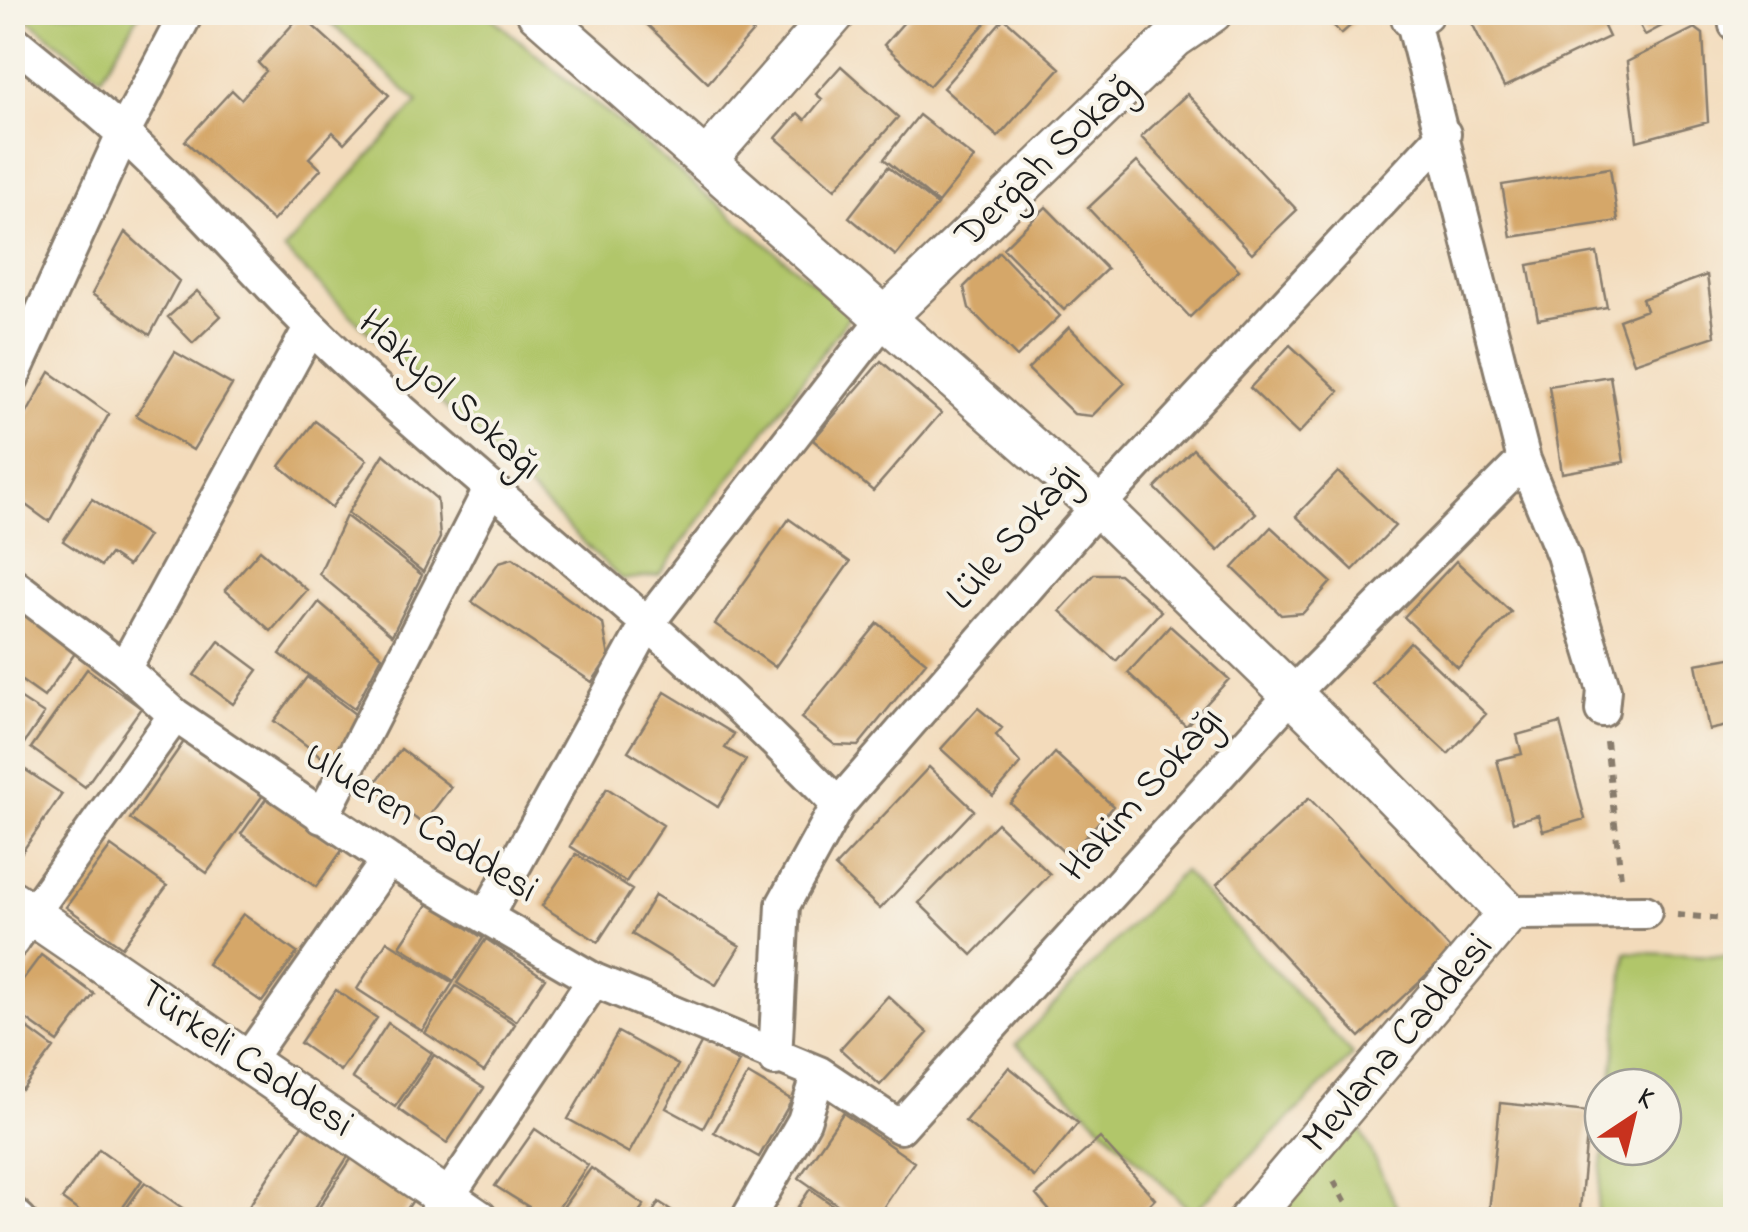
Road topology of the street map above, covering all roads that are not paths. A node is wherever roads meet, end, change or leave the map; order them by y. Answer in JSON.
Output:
{"nodes":[{"id":1,"x":186,"y":12,"type":"edge"},
{"id":2,"x":538,"y":12,"type":"edge"},
{"id":3,"x":836,"y":12,"type":"edge"},
{"id":4,"x":1212,"y":12,"type":"edge"},
{"id":5,"x":1734,"y":12,"type":"edge"},
{"id":6,"x":1415,"y":14,"type":"edge"},
{"id":7,"x":1736,"y":25,"type":"edge"},
{"id":8,"x":12,"y":40,"type":"edge"},
{"id":9,"x":123,"y":134,"type":"junction"},
{"id":10,"x":1444,"y":134,"type":"junction"},
{"id":11,"x":707,"y":159,"type":"junction"},
{"id":12,"x":885,"y":317,"type":"junction"},
{"id":13,"x":310,"y":328,"type":"junction"},
{"id":14,"x":12,"y":378,"type":"edge"},
{"id":15,"x":1524,"y":460,"type":"junction"},
{"id":16,"x":489,"y":491,"type":"junction"},
{"id":17,"x":1098,"y":506,"type":"junction"},
{"id":18,"x":12,"y":584,"type":"edge"},
{"id":19,"x":647,"y":624,"type":"junction"},
{"id":20,"x":124,"y":668,"type":"junction"},
{"id":21,"x":1292,"y":694,"type":"junction"},
{"id":22,"x":1602,"y":710,"type":"road end"},
{"id":23,"x":175,"y":715,"type":"junction"},
{"id":24,"x":838,"y":804,"type":"junction"},
{"id":25,"x":322,"y":817,"type":"junction"},
{"id":26,"x":388,"y":860,"type":"junction"},
{"id":27,"x":1635,"y":912,"type":"road end"},
{"id":28,"x":1508,"y":913,"type":"junction"},
{"id":29,"x":486,"y":918,"type":"junction"},
{"id":30,"x":18,"y":919,"type":"edge"},
{"id":31,"x":594,"y":980,"type":"junction"},
{"id":32,"x":775,"y":1058,"type":"junction"},
{"id":33,"x":247,"y":1061,"type":"junction"},
{"id":34,"x":819,"y":1074,"type":"junction"},
{"id":35,"x":438,"y":1208,"type":"edge"},
{"id":36,"x":12,"y":1213,"type":"edge"},
{"id":37,"x":20,"y":1220,"type":"edge"},
{"id":38,"x":478,"y":1220,"type":"edge"},
{"id":39,"x":747,"y":1220,"type":"edge"},
{"id":40,"x":1249,"y":1220,"type":"edge"}],
"edges":[{"from":1,"to":9,"type":"street"},
{"from":2,"to":11,"type":"street"},
{"from":3,"to":11,"type":"street"},
{"from":4,"to":12,"type":"street","name":"Derğah Sokağ"},
{"from":5,"to":7,"type":"street"},
{"from":6,"to":10,"type":"street"},
{"from":8,"to":9,"type":"street","name":"Hakyol Sokağı"},
{"from":9,"to":13,"type":"street","name":"Hakyol Sokağı"},
{"from":9,"to":14,"type":"street"},
{"from":10,"to":15,"type":"street"},
{"from":10,"to":17,"type":"street","name":"Lüle Sokağı"},
{"from":11,"to":12,"type":"street"},
{"from":12,"to":17,"type":"street"},
{"from":12,"to":19,"type":"street"},
{"from":13,"to":16,"type":"street","name":"Hakyol Sokağı"},
{"from":13,"to":20,"type":"street"},
{"from":15,"to":21,"type":"street","name":"Hakim Sokağı"},
{"from":15,"to":22,"type":"street"},
{"from":16,"to":19,"type":"street","name":"Hakyol Sokağı"},
{"from":16,"to":25,"type":"street"},
{"from":17,"to":21,"type":"street"},
{"from":17,"to":24,"type":"street","name":"Lüle Sokağı"},
{"from":18,"to":20,"type":"street","name":"Ulueren Caddesi"},
{"from":19,"to":24,"type":"street","name":"Hakyol Sokağı"},
{"from":19,"to":29,"type":"street"},
{"from":20,"to":23,"type":"street","name":"Ulueren Caddesi"},
{"from":21,"to":28,"type":"street"},
{"from":21,"to":34,"type":"street","name":"Hakim Sokağı"},
{"from":23,"to":25,"type":"street","name":"Ulueren Caddesi"},
{"from":23,"to":30,"type":"street"},
{"from":24,"to":32,"type":"street","name":"Lüle Sokağı"},
{"from":25,"to":26,"type":"street","name":"Ulueren Caddesi"},
{"from":26,"to":29,"type":"street","name":"Ulueren Caddesi"},
{"from":26,"to":33,"type":"street"},
{"from":27,"to":28,"type":"street"},
{"from":28,"to":40,"type":"street","name":"Mevlana Caddesi"},
{"from":29,"to":31,"type":"street","name":"Ulueren Caddesi"},
{"from":30,"to":33,"type":"street","name":"Türkeli Caddesi"},
{"from":31,"to":32,"type":"street","name":"Ulueren Caddesi"},
{"from":31,"to":35,"type":"street"},
{"from":32,"to":34,"type":"street","name":"Ulueren Caddesi"},
{"from":33,"to":35,"type":"street","name":"Türkeli Caddesi"},
{"from":34,"to":39,"type":"street"},
{"from":35,"to":38,"type":"street","name":"Türkeli Caddesi"},
{"from":36,"to":37,"type":"street"}]}
